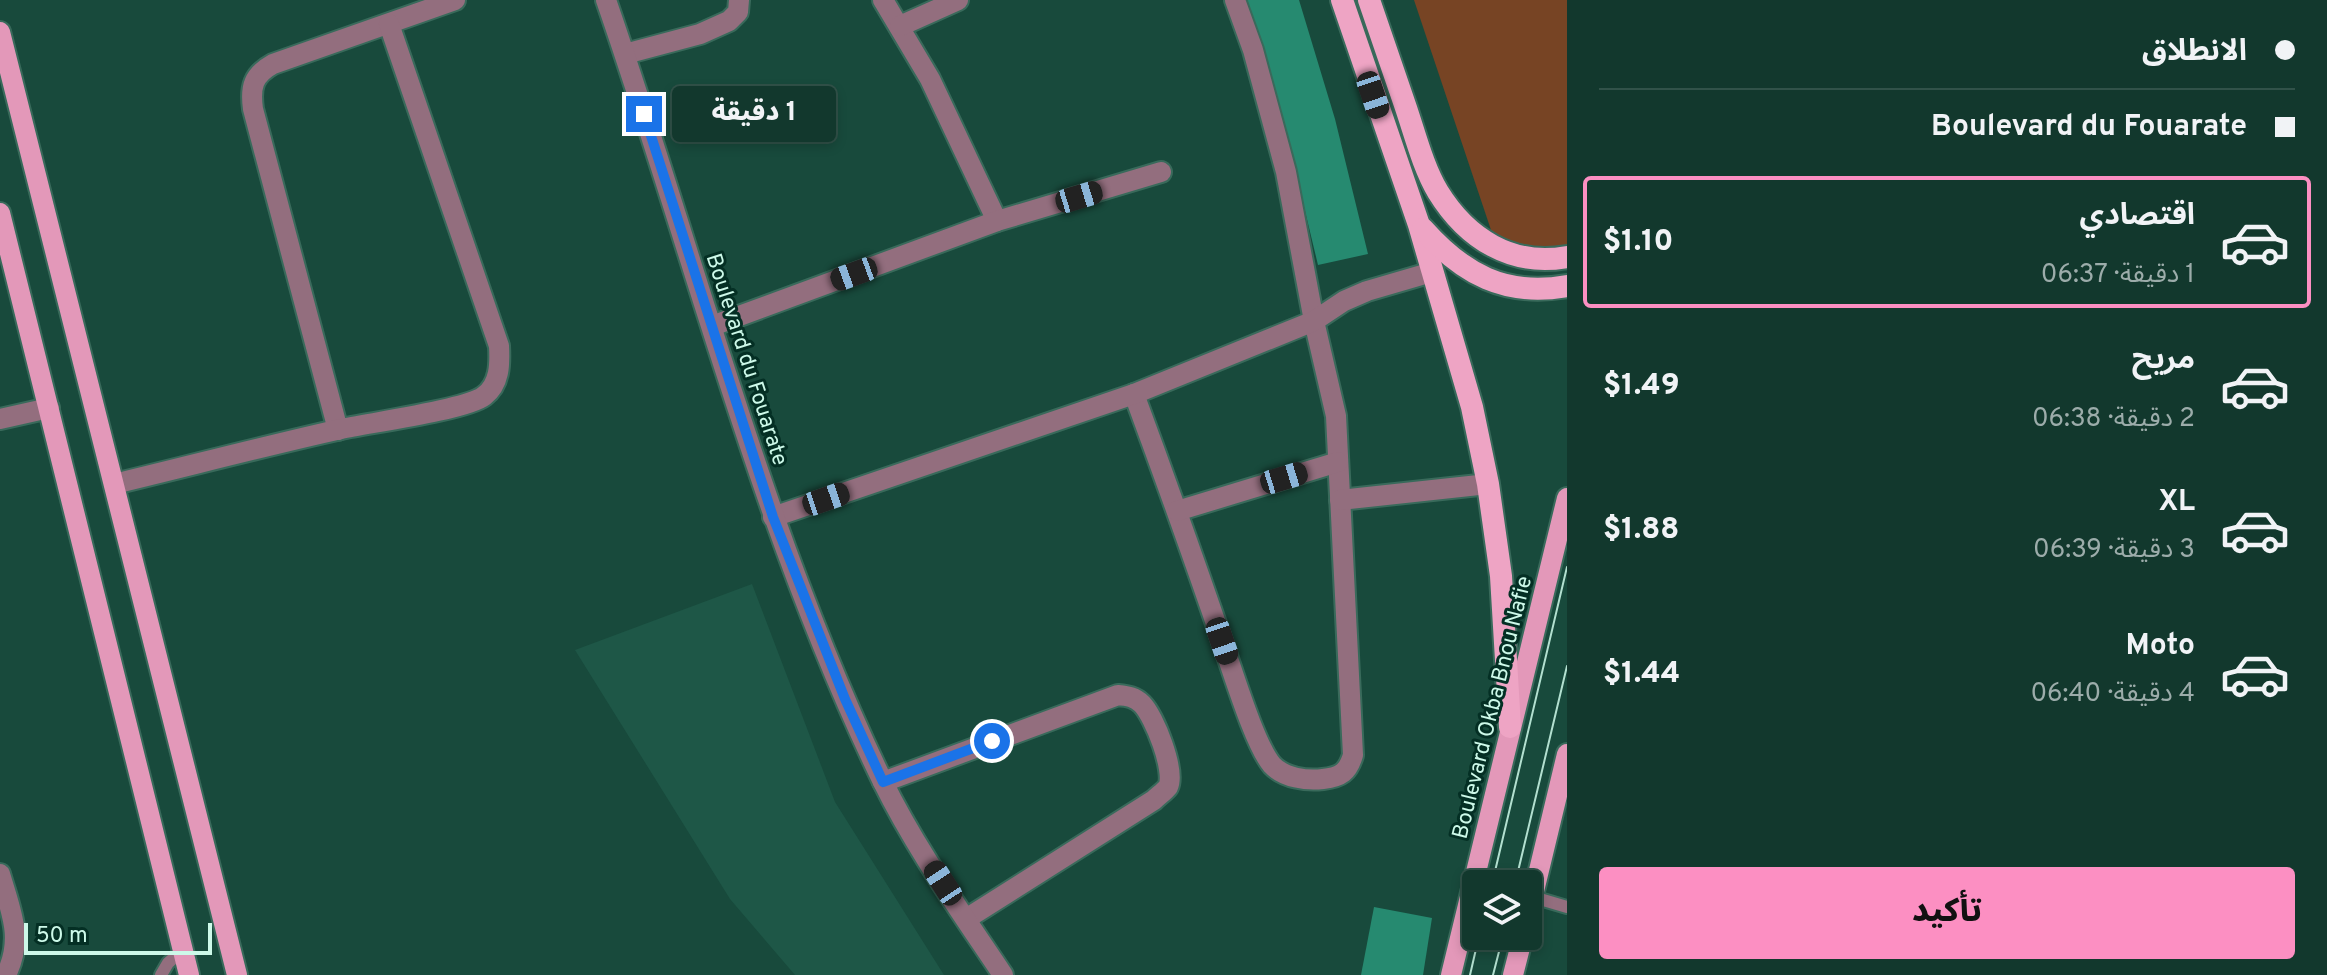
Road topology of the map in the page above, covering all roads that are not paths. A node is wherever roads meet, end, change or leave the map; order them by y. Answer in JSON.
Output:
{"nodes":[{"id":1,"x":455,"y":0,"type":"edge"},
{"id":2,"x":606,"y":0,"type":"edge"},
{"id":3,"x":739,"y":0,"type":"edge"},
{"id":4,"x":883,"y":0,"type":"edge"},
{"id":5,"x":958,"y":0,"type":"edge"},
{"id":6,"x":1235,"y":0,"type":"edge"},
{"id":7,"x":1342,"y":0,"type":"edge"},
{"id":8,"x":1369,"y":0,"type":"edge"},
{"id":9,"x":389,"y":24,"type":"junction"},
{"id":10,"x":900,"y":26,"type":"junction"},
{"id":11,"x":0,"y":32,"type":"edge"},
{"id":12,"x":625,"y":54,"type":"junction"},
{"id":13,"x":1161,"y":172,"type":"dead end"},
{"id":14,"x":0,"y":213,"type":"edge"},
{"id":15,"x":997,"y":221,"type":"junction"},
{"id":16,"x":1419,"y":225,"type":"junction"},
{"id":17,"x":1567,"y":257,"type":"edge"},
{"id":18,"x":1432,"y":272,"type":"junction"},
{"id":19,"x":1567,"y":286,"type":"edge"},
{"id":20,"x":1314,"y":321,"type":"junction"},
{"id":21,"x":712,"y":326,"type":"junction"},
{"id":22,"x":1134,"y":394,"type":"junction"},
{"id":23,"x":49,"y":408,"type":"junction"},
{"id":24,"x":0,"y":419,"type":"edge"},
{"id":25,"x":338,"y":430,"type":"junction"},
{"id":26,"x":1338,"y":462,"type":"junction"},
{"id":27,"x":114,"y":484,"type":"junction"},
{"id":28,"x":1488,"y":484,"type":"junction"},
{"id":29,"x":1567,"y":498,"type":"edge"},
{"id":30,"x":1340,"y":500,"type":"junction"},
{"id":31,"x":1177,"y":511,"type":"junction"},
{"id":32,"x":773,"y":517,"type":"junction"},
{"id":33,"x":1510,"y":727,"type":"junction"},
{"id":34,"x":1567,"y":754,"type":"edge"},
{"id":35,"x":883,"y":782,"type":"junction"},
{"id":36,"x":1539,"y":870,"type":"edge"},
{"id":37,"x":0,"y":874,"type":"edge"},
{"id":38,"x":1542,"y":907,"type":"edge"},
{"id":39,"x":1567,"y":907,"type":"edge"},
{"id":40,"x":966,"y":919,"type":"junction"},
{"id":41,"x":183,"y":950,"type":"junction"},
{"id":42,"x":1519,"y":950,"type":"edge"},
{"id":43,"x":6,"y":975,"type":"edge"},
{"id":44,"x":161,"y":975,"type":"edge"},
{"id":45,"x":189,"y":975,"type":"edge"},
{"id":46,"x":237,"y":975,"type":"edge"},
{"id":47,"x":1003,"y":975,"type":"edge"},
{"id":48,"x":1451,"y":975,"type":"edge"},
{"id":49,"x":1513,"y":975,"type":"edge"}],
"edges":[{"from":1,"to":9,"type":"street"},
{"from":2,"to":12,"type":"street","name":"Boulevard du Fouarate"},
{"from":3,"to":12,"type":"street"},
{"from":4,"to":10,"type":"street"},
{"from":5,"to":10,"type":"street"},
{"from":6,"to":20,"type":"street"},
{"from":7,"to":16,"type":"highway"},
{"from":8,"to":17,"type":"highway"},
{"from":9,"to":25,"type":"street"},
{"from":9,"to":25,"type":"street"},
{"from":10,"to":15,"type":"street"},
{"from":11,"to":27,"type":"main road"},
{"from":12,"to":21,"type":"street","name":"Boulevard du Fouarate"},
{"from":13,"to":15,"type":"street"},
{"from":14,"to":23,"type":"main road"},
{"from":15,"to":21,"type":"street"},
{"from":16,"to":18,"type":"highway"},
{"from":16,"to":19,"type":"highway"},
{"from":18,"to":20,"type":"street"},
{"from":18,"to":28,"type":"highway"},
{"from":20,"to":22,"type":"street"},
{"from":20,"to":26,"type":"street"},
{"from":21,"to":32,"type":"street","name":"Boulevard du Fouarate"},
{"from":22,"to":31,"type":"street"},
{"from":22,"to":32,"type":"street"},
{"from":23,"to":24,"type":"street"},
{"from":23,"to":41,"type":"main road"},
{"from":25,"to":27,"type":"street"},
{"from":26,"to":30,"type":"street"},
{"from":26,"to":31,"type":"street"},
{"from":27,"to":46,"type":"main road"},
{"from":28,"to":30,"type":"street"},
{"from":28,"to":33,"type":"highway"},
{"from":29,"to":33,"type":"main road","name":"Boulevard Okba Bnou Nafie"},
{"from":30,"to":31,"type":"street"},
{"from":32,"to":35,"type":"street","name":"Boulevard du Fouarate"},
{"from":33,"to":48,"type":"main road","name":"Boulevard Okba Bnou Nafie"},
{"from":34,"to":36,"type":"main road"},
{"from":35,"to":40,"type":"street","name":"Boulevard du Fouarate"},
{"from":35,"to":40,"type":"street"},
{"from":37,"to":43,"type":"street"},
{"from":38,"to":39,"type":"lane"},
{"from":40,"to":47,"type":"street","name":"Boulevard du Fouarate"},
{"from":41,"to":44,"type":"lane"},
{"from":41,"to":45,"type":"main road"},
{"from":42,"to":49,"type":"main road"}]}
